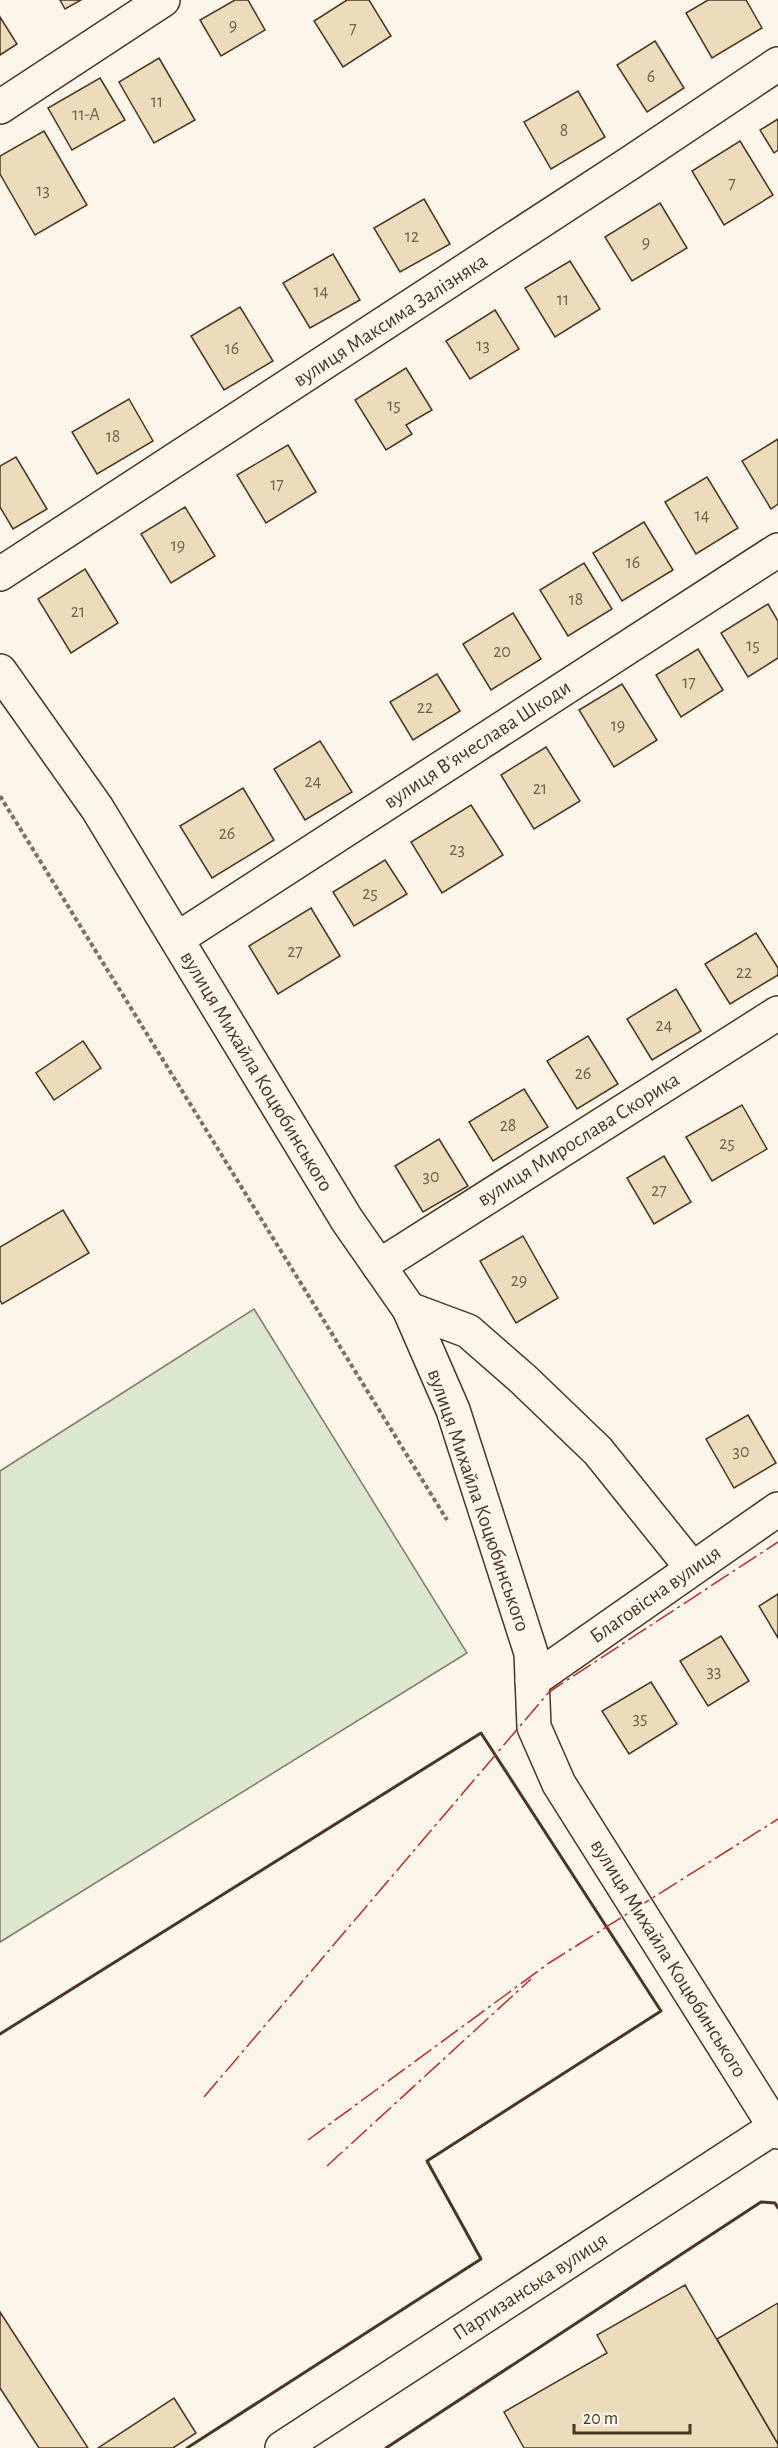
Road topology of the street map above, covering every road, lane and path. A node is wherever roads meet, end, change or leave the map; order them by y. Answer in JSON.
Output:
{"nodes":[{"id":1,"x":163,"y":0,"type":"edge"},
{"id":2,"x":778,"y":64,"type":"edge"},
{"id":3,"x":0,"y":107,"type":"edge"},
{"id":4,"x":778,"y":550,"type":"edge"},
{"id":5,"x":0,"y":574,"type":"edge"},
{"id":6,"x":0,"y":671,"type":"edge"},
{"id":7,"x":0,"y":796,"type":"edge"},
{"id":8,"x":177,"y":939,"type":"junction"},
{"id":9,"x":778,"y":1013,"type":"edge"},
{"id":10,"x":379,"y":1266,"type":"junction"},
{"id":11,"x":409,"y":1309,"type":"junction"},
{"id":12,"x":778,"y":1509,"type":"edge"},
{"id":13,"x":450,"y":1524,"type":"dead end"},
{"id":14,"x":692,"y":1568,"type":"junction"},
{"id":15,"x":532,"y":1681,"type":"junction"},
{"id":16,"x":777,"y":2128,"type":"edge"},
{"id":17,"x":282,"y":2448,"type":"edge"}],
"edges":[{"from":1,"to":3,"type":"street"},
{"from":2,"to":5,"type":"street","name":"вулиця Максима Залізняка"},
{"from":4,"to":8,"type":"street","name":"вулиця Вʼячеслава Шкоди"},
{"from":6,"to":8,"type":"street","name":"вулиця Михайла Коцюбинського"},
{"from":7,"to":13,"type":"path"},
{"from":8,"to":10,"type":"street","name":"вулиця Михайла Коцюбинського"},
{"from":9,"to":10,"type":"street","name":"вулиця Мирослава Скорика"},
{"from":10,"to":11,"type":"street","name":"вулиця Михайла Коцюбинського"},
{"from":11,"to":14,"type":"street"},
{"from":11,"to":15,"type":"street","name":"вулиця Михайла Коцюбинського"},
{"from":12,"to":14,"type":"street","name":"Благовісна вулиця"},
{"from":14,"to":15,"type":"street","name":"Благовісна вулиця"},
{"from":15,"to":16,"type":"street","name":"вулиця Михайла Коцюбинського"},
{"from":16,"to":17,"type":"street","name":"Партизанська вулиця"}]}
